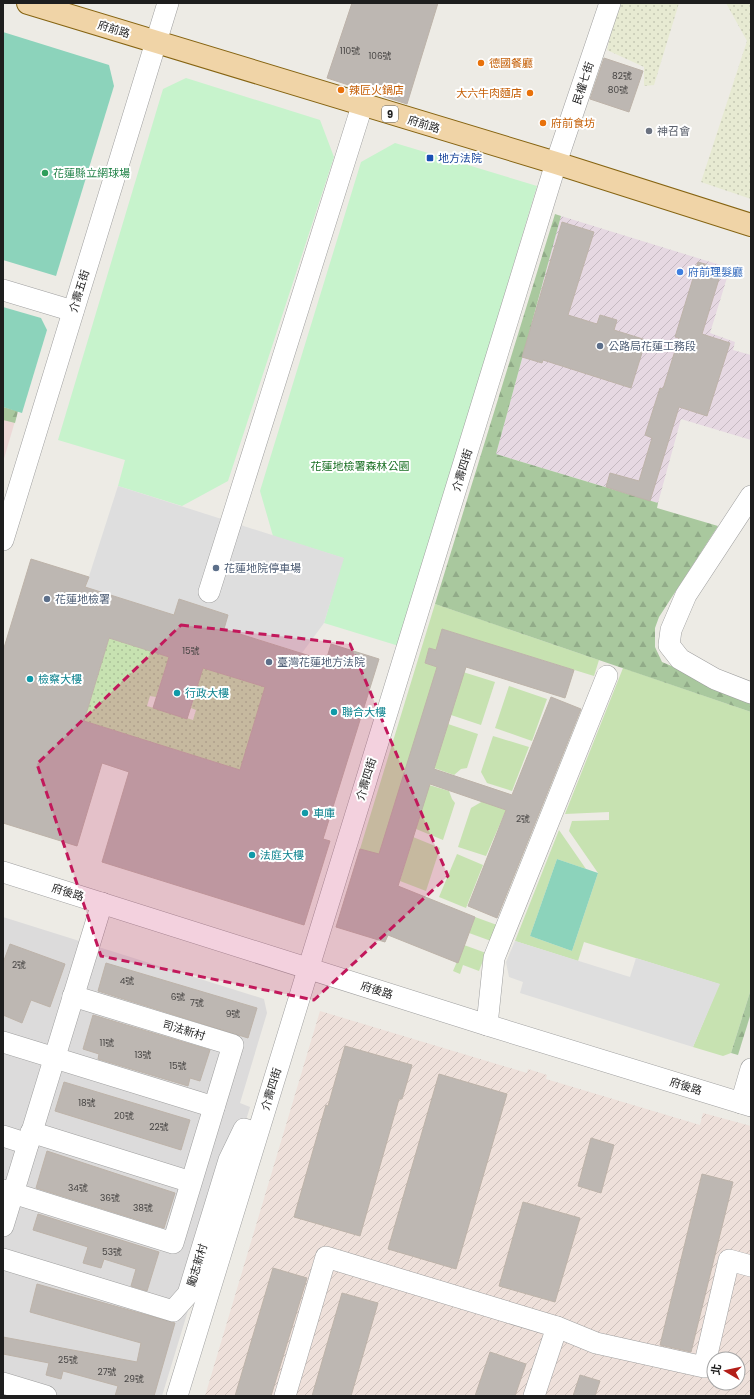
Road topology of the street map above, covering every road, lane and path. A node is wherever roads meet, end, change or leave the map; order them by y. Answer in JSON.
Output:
{"nodes":[{"id":1,"x":28,"y":3,"type":"edge"},
{"id":2,"x":168,"y":3,"type":"edge"},
{"id":3,"x":610,"y":3,"type":"edge"},
{"id":4,"x":156,"y":42,"type":"junction"},
{"id":5,"x":362,"y":106,"type":"junction"},
{"id":6,"x":556,"y":163,"type":"junction"},
{"id":7,"x":751,"y":225,"type":"edge"},
{"id":8,"x":3,"y":290,"type":"edge"},
{"id":9,"x":73,"y":311,"type":"junction"},
{"id":10,"x":751,"y":496,"type":"edge"},
{"id":11,"x":3,"y":540,"type":"edge"},
{"id":12,"x":209,"y":592,"type":"dead end"},
{"id":13,"x":607,"y":676,"type":"dead end"},
{"id":14,"x":751,"y":693,"type":"edge"},
{"id":15,"x":3,"y":872,"type":"edge"},
{"id":16,"x":102,"y":903,"type":"junction"},
{"id":17,"x":308,"y":968,"type":"junction"},
{"id":18,"x":73,"y":996,"type":"junction"},
{"id":19,"x":487,"y":1025,"type":"junction"},
{"id":20,"x":3,"y":1042,"type":"edge"},
{"id":21,"x":54,"y":1057,"type":"junction"},
{"id":22,"x":751,"y":1069,"type":"edge"},
{"id":23,"x":746,"y":1104,"type":"edge"},
{"id":24,"x":214,"y":1107,"type":"junction"},
{"id":25,"x":257,"y":1133,"type":"junction"},
{"id":26,"x":3,"y":1136,"type":"edge"},
{"id":27,"x":30,"y":1138,"type":"junction"},
{"id":28,"x":191,"y":1182,"type":"junction"},
{"id":29,"x":8,"y":1192,"type":"edge"},
{"id":30,"x":3,"y":1226,"type":"edge"},
{"id":31,"x":3,"y":1259,"type":"edge"},
{"id":32,"x":751,"y":1266,"type":"edge"},
{"id":33,"x":557,"y":1327,"type":"junction"},
{"id":34,"x":3,"y":1383,"type":"edge"},
{"id":35,"x":46,"y":1396,"type":"edge"},
{"id":36,"x":177,"y":1396,"type":"edge"},
{"id":37,"x":285,"y":1396,"type":"edge"},
{"id":38,"x":534,"y":1396,"type":"edge"}],
"edges":[{"from":1,"to":4,"type":"main road","name":"府前路","number":"9"},
{"from":2,"to":4,"type":"street","name":"介壽五街"},
{"from":3,"to":6,"type":"street","name":"民權七街"},
{"from":4,"to":5,"type":"main road","name":"府前路","number":"9"},
{"from":4,"to":9,"type":"street","name":"介壽五街"},
{"from":5,"to":6,"type":"main road","name":"府前路","number":"9"},
{"from":5,"to":12,"type":"street"},
{"from":6,"to":7,"type":"main road","name":"府前路","number":"9"},
{"from":6,"to":17,"type":"street","name":"介壽四街"},
{"from":8,"to":9,"type":"street"},
{"from":9,"to":11,"type":"street","name":"介壽五街"},
{"from":10,"to":14,"type":"street"},
{"from":13,"to":19,"type":"street"},
{"from":15,"to":16,"type":"street","name":"府後路"},
{"from":16,"to":17,"type":"street","name":"府後路"},
{"from":16,"to":18,"type":"street"},
{"from":17,"to":19,"type":"street","name":"府後路"},
{"from":17,"to":25,"type":"street","name":"介壽四街"},
{"from":18,"to":21,"type":"street"},
{"from":18,"to":24,"type":"street","name":"司法新村"},
{"from":19,"to":23,"type":"street","name":"府後路"},
{"from":20,"to":21,"type":"street"},
{"from":21,"to":24,"type":"street"},
{"from":21,"to":27,"type":"street"},
{"from":22,"to":23,"type":"street"},
{"from":24,"to":28,"type":"street","name":"司法新村"},
{"from":25,"to":31,"type":"street","name":"勵志新村"},
{"from":25,"to":36,"type":"street","name":"介壽四街"},
{"from":26,"to":27,"type":"street"},
{"from":27,"to":28,"type":"street"},
{"from":27,"to":29,"type":"street"},
{"from":28,"to":29,"type":"street","name":"司法新村"},
{"from":29,"to":30,"type":"street"},
{"from":32,"to":33,"type":"street"},
{"from":33,"to":37,"type":"street"},
{"from":33,"to":38,"type":"street"},
{"from":34,"to":35,"type":"street"}]}
